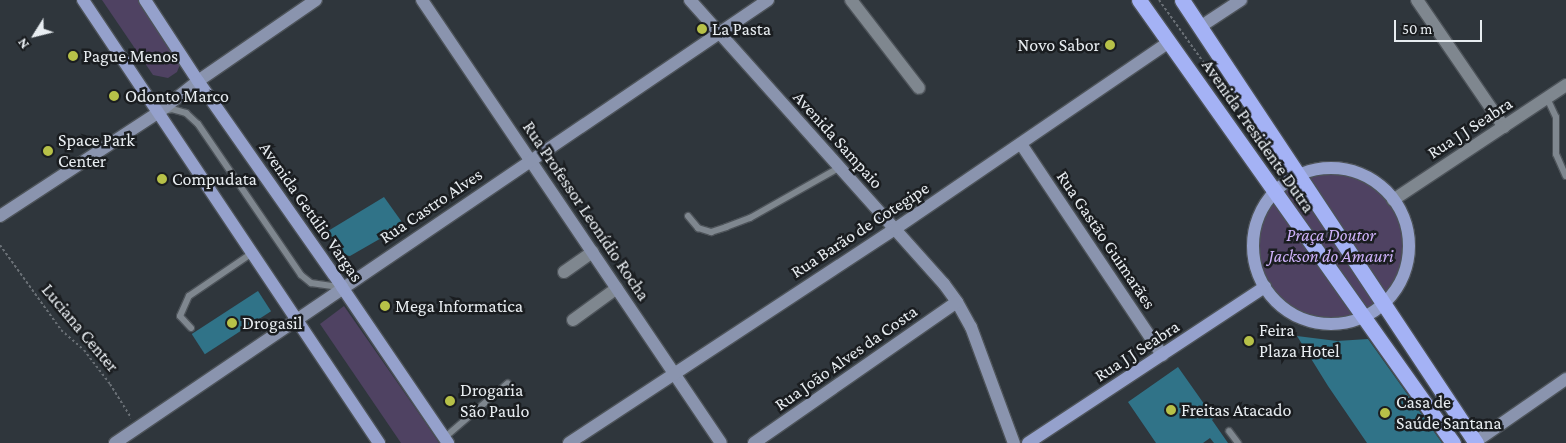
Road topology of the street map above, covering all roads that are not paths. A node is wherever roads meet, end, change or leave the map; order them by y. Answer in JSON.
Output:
{"nodes":[{"id":1,"x":83,"y":0,"type":"edge"},
{"id":2,"x":146,"y":0,"type":"edge"},
{"id":3,"x":316,"y":0,"type":"edge"},
{"id":4,"x":422,"y":0,"type":"edge"},
{"id":5,"x":690,"y":0,"type":"edge"},
{"id":6,"x":768,"y":0,"type":"edge"},
{"id":7,"x":851,"y":0,"type":"edge"},
{"id":8,"x":1139,"y":0,"type":"edge"},
{"id":9,"x":1182,"y":0,"type":"edge"},
{"id":10,"x":1241,"y":0,"type":"edge"},
{"id":11,"x":1417,"y":0,"type":"edge"},
{"id":12,"x":1200,"y":27,"type":"junction"},
{"id":13,"x":719,"y":34,"type":"junction"},
{"id":14,"x":1168,"y":42,"type":"junction"},
{"id":15,"x":198,"y":81,"type":"junction"},
{"id":16,"x":1566,"y":85,"type":"edge"},
{"id":17,"x":919,"y":88,"type":"dead end"},
{"id":18,"x":1547,"y":98,"type":"junction"},
{"id":19,"x":159,"y":112,"type":"junction"},
{"id":20,"x":1504,"y":126,"type":"junction"},
{"id":21,"x":1021,"y":144,"type":"junction"},
{"id":22,"x":529,"y":160,"type":"junction"},
{"id":23,"x":840,"y":167,"type":"junction"},
{"id":24,"x":1299,"y":174,"type":"junction"},
{"id":25,"x":1566,"y":176,"type":"edge"},
{"id":26,"x":1275,"y":192,"type":"junction"},
{"id":27,"x":1393,"y":200,"type":"junction"},
{"id":28,"x":0,"y":216,"type":"edge"},
{"id":29,"x":688,"y":216,"type":"dead end"},
{"id":30,"x":895,"y":229,"type":"junction"},
{"id":31,"x":593,"y":252,"type":"junction"},
{"id":32,"x":252,"y":253,"type":"junction"},
{"id":33,"x":564,"y":272,"type":"dead end"},
{"id":34,"x":342,"y":287,"type":"junction"},
{"id":35,"x":1265,"y":287,"type":"junction"},
{"id":36,"x":618,"y":288,"type":"junction"},
{"id":37,"x":957,"y":302,"type":"junction"},
{"id":38,"x":1383,"y":305,"type":"junction"},
{"id":39,"x":1363,"y":318,"type":"junction"},
{"id":40,"x":573,"y":320,"type":"dead end"},
{"id":41,"x":297,"y":322,"type":"junction"},
{"id":42,"x":191,"y":328,"type":"dead end"},
{"id":43,"x":1162,"y":355,"type":"junction"},
{"id":44,"x":675,"y":372,"type":"junction"},
{"id":45,"x":1566,"y":379,"type":"edge"},
{"id":46,"x":508,"y":383,"type":"dead end"},
{"id":47,"x":1229,"y":431,"type":"dead end"},
{"id":48,"x":446,"y":440,"type":"edge"},
{"id":49,"x":115,"y":443,"type":"edge"},
{"id":50,"x":379,"y":443,"type":"edge"},
{"id":51,"x":569,"y":443,"type":"edge"},
{"id":52,"x":721,"y":443,"type":"edge"},
{"id":53,"x":754,"y":443,"type":"edge"},
{"id":54,"x":1014,"y":443,"type":"edge"},
{"id":55,"x":1028,"y":443,"type":"edge"},
{"id":56,"x":1238,"y":443,"type":"edge"},
{"id":57,"x":1453,"y":443,"type":"edge"},
{"id":58,"x":1475,"y":443,"type":"edge"}],
"edges":[{"from":1,"to":19,"type":"main road"},
{"from":2,"to":15,"type":"main road","name":"Avenida Getúlio Vargas"},
{"from":3,"to":15,"type":"street"},
{"from":4,"to":22,"type":"street","name":"Rua Professor Leonídio Rocha"},
{"from":5,"to":13,"type":"street","name":"Avenida Sampaio"},
{"from":6,"to":13,"type":"street","name":"Rua Castro Alves"},
{"from":7,"to":17,"type":"street"},
{"from":8,"to":14,"type":"highway","name":"Avenida Presidente Dutra"},
{"from":9,"to":12,"type":"highway","name":"Avenida Presidente Dutra"},
{"from":10,"to":12,"type":"street"},
{"from":11,"to":20,"type":"street"},
{"from":12,"to":24,"type":"highway","name":"Avenida Presidente Dutra"},
{"from":13,"to":22,"type":"street","name":"Rua Castro Alves"},
{"from":13,"to":23,"type":"street","name":"Avenida Sampaio"},
{"from":14,"to":21,"type":"street","name":"Rua Barão de Cotegipe"},
{"from":14,"to":26,"type":"highway","name":"Avenida Presidente Dutra"},
{"from":15,"to":19,"type":"street"},
{"from":15,"to":34,"type":"main road","name":"Avenida Getúlio Vargas"},
{"from":16,"to":18,"type":"street","name":"Rua J J Seabra"},
{"from":18,"to":20,"type":"street","name":"Rua J J Seabra"},
{"from":18,"to":25,"type":"lane"},
{"from":19,"to":28,"type":"street"},
{"from":19,"to":32,"type":"main road"},
{"from":19,"to":34,"type":"lane"},
{"from":20,"to":27,"type":"street","name":"Rua J J Seabra"},
{"from":21,"to":30,"type":"street","name":"Rua Barão de Cotegipe"},
{"from":21,"to":43,"type":"street","name":"Rua Gastão Guimarães"},
{"from":22,"to":31,"type":"street","name":"Rua Professor Leonídio Rocha"},
{"from":22,"to":34,"type":"street","name":"Rua Castro Alves"},
{"from":23,"to":29,"type":"lane"},
{"from":23,"to":30,"type":"street","name":"Avenida Sampaio"},
{"from":24,"to":26,"type":"main road"},
{"from":24,"to":27,"type":"main road"},
{"from":24,"to":38,"type":"highway","name":"Avenida Presidente Dutra"},
{"from":26,"to":35,"type":"main road"},
{"from":26,"to":39,"type":"highway","name":"Avenida Presidente Dutra"},
{"from":27,"to":38,"type":"main road"},
{"from":30,"to":37,"type":"street","name":"Avenida Sampaio"},
{"from":30,"to":44,"type":"street","name":"Rua Barão de Cotegipe"},
{"from":31,"to":33,"type":"street"},
{"from":31,"to":36,"type":"street","name":"Rua Professor Leonídio Rocha"},
{"from":32,"to":41,"type":"main road"},
{"from":32,"to":42,"type":"lane"},
{"from":34,"to":41,"type":"street","name":"Rua Castro Alves"},
{"from":34,"to":48,"type":"main road","name":"Avenida Getúlio Vargas"},
{"from":35,"to":39,"type":"main road"},
{"from":35,"to":43,"type":"main road","name":"Rua J J Seabra"},
{"from":36,"to":40,"type":"street"},
{"from":36,"to":44,"type":"street","name":"Rua Professor Leonídio Rocha"},
{"from":37,"to":53,"type":"street","name":"Rua João Alves da Costa"},
{"from":37,"to":54,"type":"street","name":"Avenida Sampaio"},
{"from":38,"to":39,"type":"main road"},
{"from":38,"to":58,"type":"highway","name":"Avenida Presidente Dutra"},
{"from":39,"to":57,"type":"highway","name":"Avenida Presidente Dutra"},
{"from":41,"to":49,"type":"street","name":"Rua Castro Alves"},
{"from":41,"to":50,"type":"main road"},
{"from":43,"to":55,"type":"main road","name":"Rua J J Seabra"},
{"from":44,"to":51,"type":"street","name":"Rua Barão de Cotegipe"},
{"from":44,"to":52,"type":"street","name":"Rua Professor Leonídio Rocha"},
{"from":45,"to":58,"type":"street"},
{"from":46,"to":48,"type":"lane"},
{"from":47,"to":56,"type":"lane"}]}
